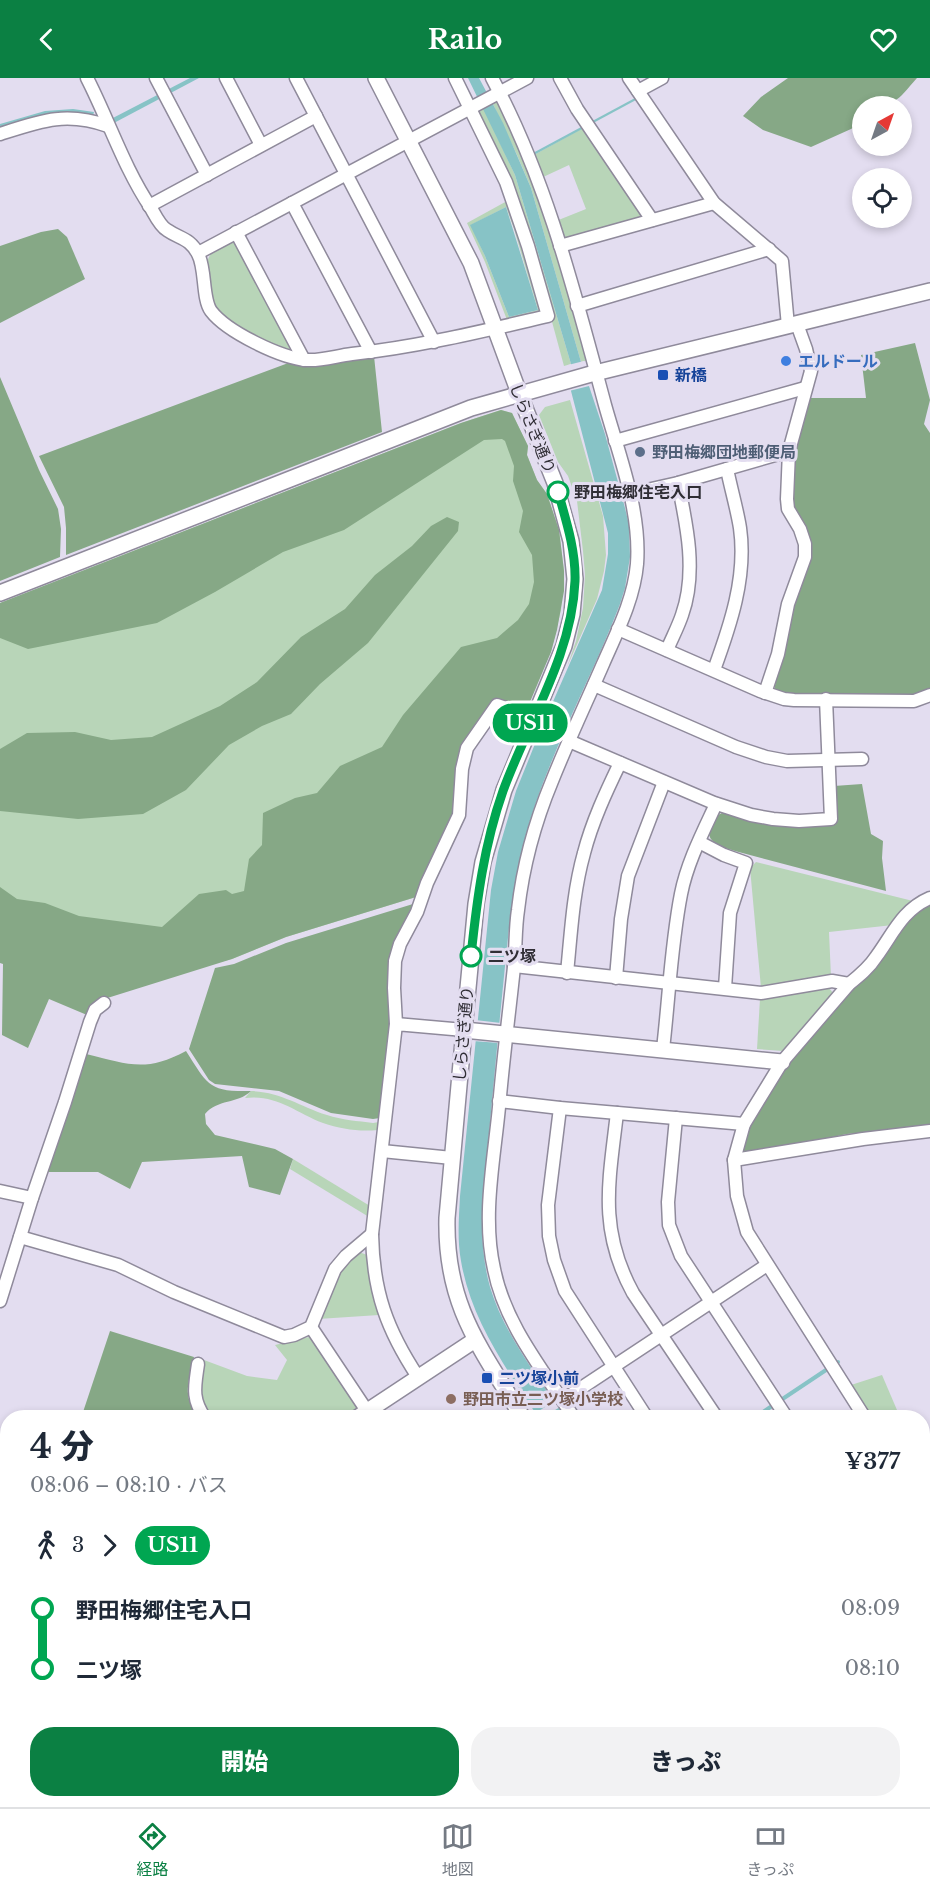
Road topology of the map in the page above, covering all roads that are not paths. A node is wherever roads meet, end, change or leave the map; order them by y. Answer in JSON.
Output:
{"nodes":[{"id":1,"x":87,"y":78,"type":"edge"},
{"id":2,"x":156,"y":78,"type":"edge"},
{"id":3,"x":226,"y":78,"type":"edge"},
{"id":4,"x":296,"y":78,"type":"edge"},
{"id":5,"x":376,"y":78,"type":"edge"},
{"id":6,"x":455,"y":78,"type":"edge"},
{"id":7,"x":492,"y":78,"type":"edge"},
{"id":8,"x":527,"y":78,"type":"edge"},
{"id":9,"x":560,"y":78,"type":"edge"},
{"id":10,"x":629,"y":78,"type":"edge"},
{"id":11,"x":662,"y":78,"type":"edge"},
{"id":12,"x":638,"y":91,"type":"junction"},
{"id":13,"x":500,"y":93,"type":"junction"},
{"id":14,"x":471,"y":108,"type":"junction"},
{"id":15,"x":316,"y":116,"type":"junction"},
{"id":16,"x":108,"y":126,"type":"junction"},
{"id":17,"x":0,"y":134,"type":"edge"},
{"id":18,"x":409,"y":141,"type":"junction"},
{"id":19,"x":261,"y":145,"type":"junction"},
{"id":20,"x":346,"y":174,"type":"junction"},
{"id":21,"x":207,"y":175,"type":"junction"},
{"id":22,"x":714,"y":202,"type":"junction"},
{"id":23,"x":291,"y":203,"type":"junction"},
{"id":24,"x":149,"y":206,"type":"junction"},
{"id":25,"x":652,"y":220,"type":"junction"},
{"id":26,"x":236,"y":232,"type":"junction"},
{"id":27,"x":560,"y":246,"type":"junction"},
{"id":28,"x":769,"y":249,"type":"junction"},
{"id":29,"x":198,"y":253,"type":"junction"},
{"id":30,"x":930,"y":291,"type":"edge"},
{"id":31,"x":577,"y":306,"type":"junction"},
{"id":32,"x":793,"y":325,"type":"junction"},
{"id":33,"x":495,"y":328,"type":"junction"},
{"id":34,"x":434,"y":342,"type":"junction"},
{"id":35,"x":371,"y":352,"type":"junction"},
{"id":36,"x":304,"y":360,"type":"junction"},
{"id":37,"x":594,"y":373,"type":"junction"},
{"id":38,"x":805,"y":387,"type":"junction"},
{"id":39,"x":519,"y":393,"type":"junction"},
{"id":40,"x":615,"y":441,"type":"junction"},
{"id":41,"x":789,"y":451,"type":"junction"},
{"id":42,"x":727,"y":469,"type":"junction"},
{"id":43,"x":678,"y":483,"type":"junction"},
{"id":44,"x":629,"y":494,"type":"junction"},
{"id":45,"x":0,"y":593,"type":"edge"},
{"id":46,"x":618,"y":629,"type":"junction"},
{"id":47,"x":667,"y":650,"type":"junction"},
{"id":48,"x":714,"y":670,"type":"junction"},
{"id":49,"x":594,"y":685,"type":"junction"},
{"id":50,"x":765,"y":693,"type":"junction"},
{"id":51,"x":930,"y":695,"type":"edge"},
{"id":52,"x":826,"y":699,"type":"junction"},
{"id":53,"x":533,"y":717,"type":"junction"},
{"id":54,"x":570,"y":741,"type":"junction"},
{"id":55,"x":862,"y":759,"type":"dead end"},
{"id":56,"x":827,"y":760,"type":"junction"},
{"id":57,"x":620,"y":763,"type":"junction"},
{"id":58,"x":664,"y":782,"type":"junction"},
{"id":59,"x":716,"y":804,"type":"junction"},
{"id":60,"x":699,"y":842,"type":"junction"},
{"id":61,"x":930,"y":898,"type":"edge"},
{"id":62,"x":514,"y":966,"type":"junction"},
{"id":63,"x":567,"y":973,"type":"junction"},
{"id":64,"x":616,"y":978,"type":"junction"},
{"id":65,"x":671,"y":982,"type":"junction"},
{"id":66,"x":849,"y":984,"type":"junction"},
{"id":67,"x":725,"y":988,"type":"junction"},
{"id":68,"x":104,"y":1002,"type":"dead end"},
{"id":69,"x":396,"y":1024,"type":"junction"},
{"id":70,"x":469,"y":1030,"type":"junction"},
{"id":71,"x":502,"y":1033,"type":"junction"},
{"id":72,"x":663,"y":1049,"type":"junction"},
{"id":73,"x":782,"y":1062,"type":"junction"},
{"id":74,"x":500,"y":1101,"type":"junction"},
{"id":75,"x":560,"y":1108,"type":"junction"},
{"id":76,"x":617,"y":1113,"type":"junction"},
{"id":77,"x":676,"y":1118,"type":"junction"},
{"id":78,"x":744,"y":1124,"type":"junction"},
{"id":79,"x":930,"y":1131,"type":"edge"},
{"id":80,"x":382,"y":1151,"type":"junction"},
{"id":81,"x":452,"y":1158,"type":"junction"},
{"id":82,"x":734,"y":1160,"type":"junction"},
{"id":83,"x":0,"y":1191,"type":"edge"},
{"id":84,"x":32,"y":1198,"type":"junction"},
{"id":85,"x":372,"y":1234,"type":"junction"},
{"id":86,"x":20,"y":1237,"type":"junction"},
{"id":87,"x":767,"y":1265,"type":"junction"},
{"id":88,"x":0,"y":1301,"type":"edge"},
{"id":89,"x":710,"y":1302,"type":"junction"},
{"id":90,"x":311,"y":1327,"type":"junction"},
{"id":91,"x":661,"y":1335,"type":"junction"},
{"id":92,"x":475,"y":1340,"type":"junction"},
{"id":93,"x":198,"y":1364,"type":"dead end"},
{"id":94,"x":614,"y":1365,"type":"junction"},
{"id":95,"x":418,"y":1377,"type":"junction"},
{"id":96,"x":563,"y":1400,"type":"junction"},
{"id":97,"x":200,"y":1410,"type":"edge"},
{"id":98,"x":360,"y":1410,"type":"edge"},
{"id":99,"x":368,"y":1410,"type":"edge"},
{"id":100,"x":518,"y":1410,"type":"edge"},
{"id":101,"x":569,"y":1410,"type":"edge"},
{"id":102,"x":642,"y":1410,"type":"edge"},
{"id":103,"x":712,"y":1410,"type":"edge"},
{"id":104,"x":782,"y":1410,"type":"edge"},
{"id":105,"x":860,"y":1410,"type":"edge"}],
"edges":[{"from":1,"to":16,"type":"street"},
{"from":2,"to":21,"type":"street"},
{"from":3,"to":19,"type":"street"},
{"from":4,"to":15,"type":"street"},
{"from":5,"to":18,"type":"street","name":"しらさぎ通り"},
{"from":6,"to":14,"type":"street"},
{"from":7,"to":13,"type":"street"},
{"from":8,"to":13,"type":"street"},
{"from":9,"to":25,"type":"street"},
{"from":10,"to":12,"type":"street"},
{"from":11,"to":12,"type":"street"},
{"from":12,"to":22,"type":"street"},
{"from":13,"to":14,"type":"street"},
{"from":13,"to":27,"type":"street"},
{"from":14,"to":18,"type":"street"},
{"from":14,"to":33,"type":"street"},
{"from":15,"to":19,"type":"street"},
{"from":15,"to":20,"type":"street"},
{"from":16,"to":17,"type":"street"},
{"from":16,"to":24,"type":"street"},
{"from":18,"to":20,"type":"street"},
{"from":18,"to":33,"type":"street","name":"しらさぎ通り"},
{"from":19,"to":21,"type":"street"},
{"from":20,"to":23,"type":"street"},
{"from":20,"to":34,"type":"street"},
{"from":21,"to":24,"type":"street"},
{"from":22,"to":25,"type":"street"},
{"from":22,"to":28,"type":"street"},
{"from":23,"to":26,"type":"street"},
{"from":23,"to":35,"type":"street"},
{"from":24,"to":29,"type":"street"},
{"from":25,"to":27,"type":"street"},
{"from":26,"to":29,"type":"street"},
{"from":26,"to":36,"type":"street"},
{"from":27,"to":31,"type":"street"},
{"from":28,"to":31,"type":"street"},
{"from":28,"to":32,"type":"street"},
{"from":29,"to":36,"type":"street"},
{"from":30,"to":32,"type":"street"},
{"from":31,"to":37,"type":"street"},
{"from":32,"to":37,"type":"street"},
{"from":32,"to":38,"type":"street"},
{"from":33,"to":34,"type":"street"},
{"from":33,"to":39,"type":"street","name":"しらさぎ通り"},
{"from":34,"to":35,"type":"street"},
{"from":35,"to":36,"type":"street"},
{"from":37,"to":39,"type":"street"},
{"from":37,"to":40,"type":"street"},
{"from":38,"to":40,"type":"street"},
{"from":38,"to":41,"type":"street"},
{"from":39,"to":45,"type":"street"},
{"from":39,"to":53,"type":"street","name":"しらさぎ通り"},
{"from":40,"to":44,"type":"street"},
{"from":41,"to":42,"type":"street"},
{"from":41,"to":50,"type":"street"},
{"from":42,"to":43,"type":"street"},
{"from":42,"to":48,"type":"street"},
{"from":43,"to":44,"type":"street"},
{"from":43,"to":47,"type":"street"},
{"from":44,"to":46,"type":"street"},
{"from":46,"to":47,"type":"street"},
{"from":46,"to":49,"type":"street"},
{"from":47,"to":48,"type":"street"},
{"from":48,"to":50,"type":"street"},
{"from":49,"to":54,"type":"street"},
{"from":49,"to":56,"type":"street"},
{"from":50,"to":52,"type":"street"},
{"from":51,"to":52,"type":"street"},
{"from":52,"to":56,"type":"street"},
{"from":53,"to":69,"type":"street"},
{"from":53,"to":70,"type":"street","name":"しらさぎ通り"},
{"from":54,"to":57,"type":"street"},
{"from":54,"to":62,"type":"street"},
{"from":55,"to":56,"type":"street"},
{"from":56,"to":59,"type":"street"},
{"from":57,"to":58,"type":"street"},
{"from":57,"to":63,"type":"street"},
{"from":58,"to":59,"type":"street"},
{"from":58,"to":64,"type":"street"},
{"from":59,"to":60,"type":"street"},
{"from":60,"to":65,"type":"street"},
{"from":60,"to":67,"type":"street"},
{"from":61,"to":66,"type":"street"},
{"from":62,"to":63,"type":"street"},
{"from":62,"to":71,"type":"street"},
{"from":63,"to":64,"type":"street"},
{"from":64,"to":65,"type":"street"},
{"from":65,"to":67,"type":"street"},
{"from":65,"to":72,"type":"street"},
{"from":66,"to":67,"type":"street"},
{"from":66,"to":73,"type":"street"},
{"from":68,"to":84,"type":"street"},
{"from":69,"to":70,"type":"street"},
{"from":69,"to":80,"type":"street"},
{"from":70,"to":71,"type":"street"},
{"from":70,"to":81,"type":"street","name":"しらさぎ通り"},
{"from":71,"to":72,"type":"street"},
{"from":71,"to":74,"type":"street"},
{"from":72,"to":73,"type":"street"},
{"from":73,"to":78,"type":"street"},
{"from":74,"to":75,"type":"street"},
{"from":74,"to":96,"type":"street"},
{"from":75,"to":76,"type":"street"},
{"from":75,"to":94,"type":"street"},
{"from":76,"to":77,"type":"street"},
{"from":76,"to":91,"type":"street"},
{"from":77,"to":78,"type":"street"},
{"from":77,"to":89,"type":"street"},
{"from":78,"to":82,"type":"street"},
{"from":79,"to":82,"type":"street"},
{"from":80,"to":81,"type":"street"},
{"from":80,"to":85,"type":"street"},
{"from":81,"to":92,"type":"street","name":"しらさぎ通り"},
{"from":82,"to":87,"type":"street"},
{"from":83,"to":84,"type":"street"},
{"from":84,"to":86,"type":"street"},
{"from":85,"to":90,"type":"street"},
{"from":85,"to":95,"type":"street"},
{"from":86,"to":88,"type":"street"},
{"from":86,"to":90,"type":"street"},
{"from":87,"to":89,"type":"street"},
{"from":87,"to":105,"type":"street"},
{"from":89,"to":91,"type":"street"},
{"from":89,"to":104,"type":"street"},
{"from":90,"to":98,"type":"street"},
{"from":91,"to":94,"type":"street"},
{"from":91,"to":103,"type":"street"},
{"from":92,"to":95,"type":"street"},
{"from":92,"to":100,"type":"street","name":"しらさぎ通り"},
{"from":93,"to":97,"type":"street"},
{"from":94,"to":96,"type":"street"},
{"from":94,"to":102,"type":"street"},
{"from":95,"to":99,"type":"street"},
{"from":96,"to":101,"type":"street"}]}
